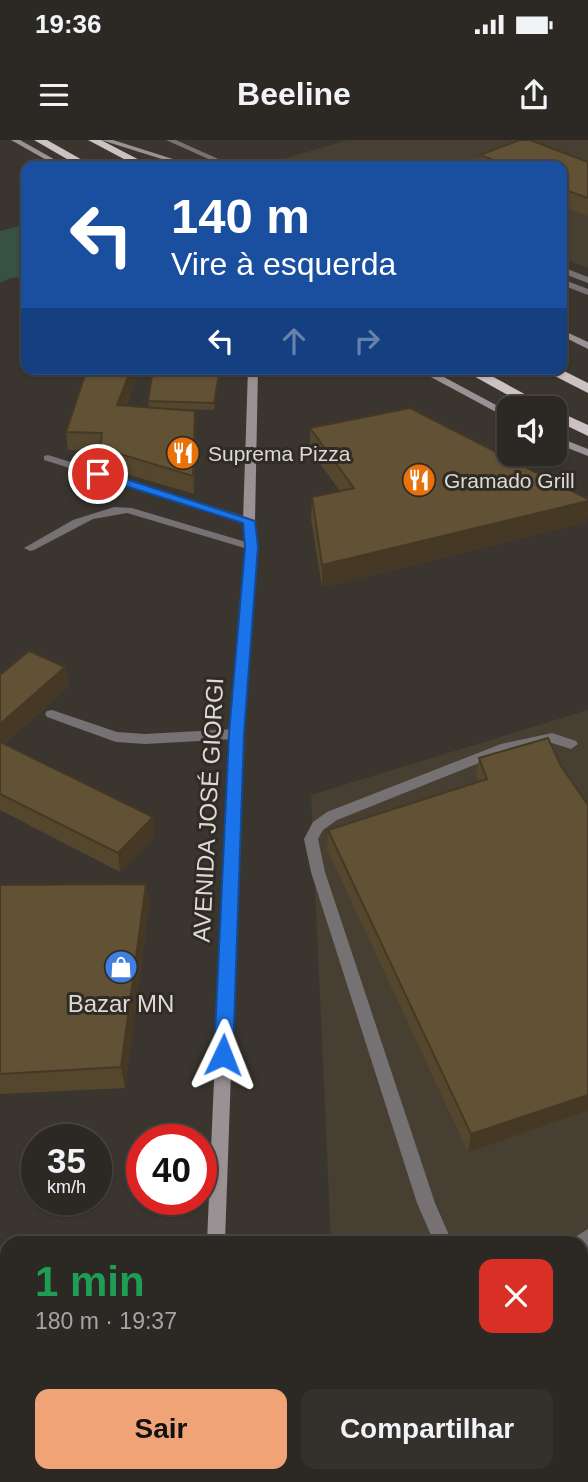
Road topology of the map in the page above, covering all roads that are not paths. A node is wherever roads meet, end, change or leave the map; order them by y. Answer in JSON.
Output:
{"nodes":[{"id":1,"x":15,"y":140,"type":"edge"},
{"id":2,"x":39,"y":140,"type":"edge"},
{"id":3,"x":93,"y":140,"type":"edge"},
{"id":4,"x":105,"y":140,"type":"edge"},
{"id":5,"x":170,"y":140,"type":"edge"},
{"id":6,"x":53,"y":161,"type":"edge"},
{"id":7,"x":78,"y":161,"type":"edge"},
{"id":8,"x":135,"y":161,"type":"edge"},
{"id":9,"x":174,"y":161,"type":"edge"},
{"id":10,"x":218,"y":161,"type":"edge"},
{"id":11,"x":567,"y":272,"type":"edge"},
{"id":12,"x":588,"y":280,"type":"edge"},
{"id":13,"x":567,"y":284,"type":"edge"},
{"id":14,"x":588,"y":292,"type":"edge"},
{"id":15,"x":567,"y":335,"type":"edge"},
{"id":16,"x":588,"y":345,"type":"edge"},
{"id":17,"x":256,"y":375,"type":"edge"},
{"id":18,"x":432,"y":375,"type":"edge"},
{"id":19,"x":480,"y":375,"type":"edge"},
{"id":20,"x":560,"y":375,"type":"edge"},
{"id":21,"x":588,"y":389,"type":"edge"},
{"id":22,"x":520,"y":396,"type":"edge"},
{"id":23,"x":497,"y":410,"type":"edge"},
{"id":24,"x":567,"y":420,"type":"edge"},
{"id":25,"x":588,"y":431,"type":"edge"},
{"id":26,"x":567,"y":444,"type":"edge"},
{"id":27,"x":588,"y":453,"type":"edge"},
{"id":28,"x":48,"y":458,"type":"dead end"},
{"id":29,"x":249,"y":521,"type":"junction"},
{"id":30,"x":252,"y":547,"type":"junction"},
{"id":31,"x":30,"y":548,"type":"dead end"},
{"id":32,"x":52,"y":714,"type":"dead end"},
{"id":33,"x":236,"y":734,"type":"junction"},
{"id":34,"x":571,"y":744,"type":"dead end"},
{"id":35,"x":216,"y":1236,"type":"edge"},
{"id":36,"x":440,"y":1236,"type":"edge"}],
"edges":[{"from":1,"to":6,"type":"street"},
{"from":2,"to":7,"type":"highway"},
{"from":3,"to":8,"type":"highway"},
{"from":4,"to":9,"type":"street"},
{"from":5,"to":10,"type":"street"},
{"from":11,"to":12,"type":"street"},
{"from":13,"to":14,"type":"street"},
{"from":15,"to":16,"type":"street"},
{"from":17,"to":29,"type":"street","name":"AVENIDA JOSÉ GIORGI"},
{"from":18,"to":23,"type":"street"},
{"from":19,"to":22,"type":"highway"},
{"from":20,"to":21,"type":"highway"},
{"from":24,"to":25,"type":"highway"},
{"from":26,"to":27,"type":"street"},
{"from":28,"to":29,"type":"street"},
{"from":29,"to":30,"type":"street","name":"AVENIDA JOSÉ GIORGI"},
{"from":30,"to":31,"type":"street"},
{"from":30,"to":33,"type":"street","name":"AVENIDA JOSÉ GIORGI"},
{"from":32,"to":33,"type":"street"},
{"from":33,"to":35,"type":"street","name":"AVENIDA JOSÉ GIORGI"},
{"from":34,"to":36,"type":"street"}]}
